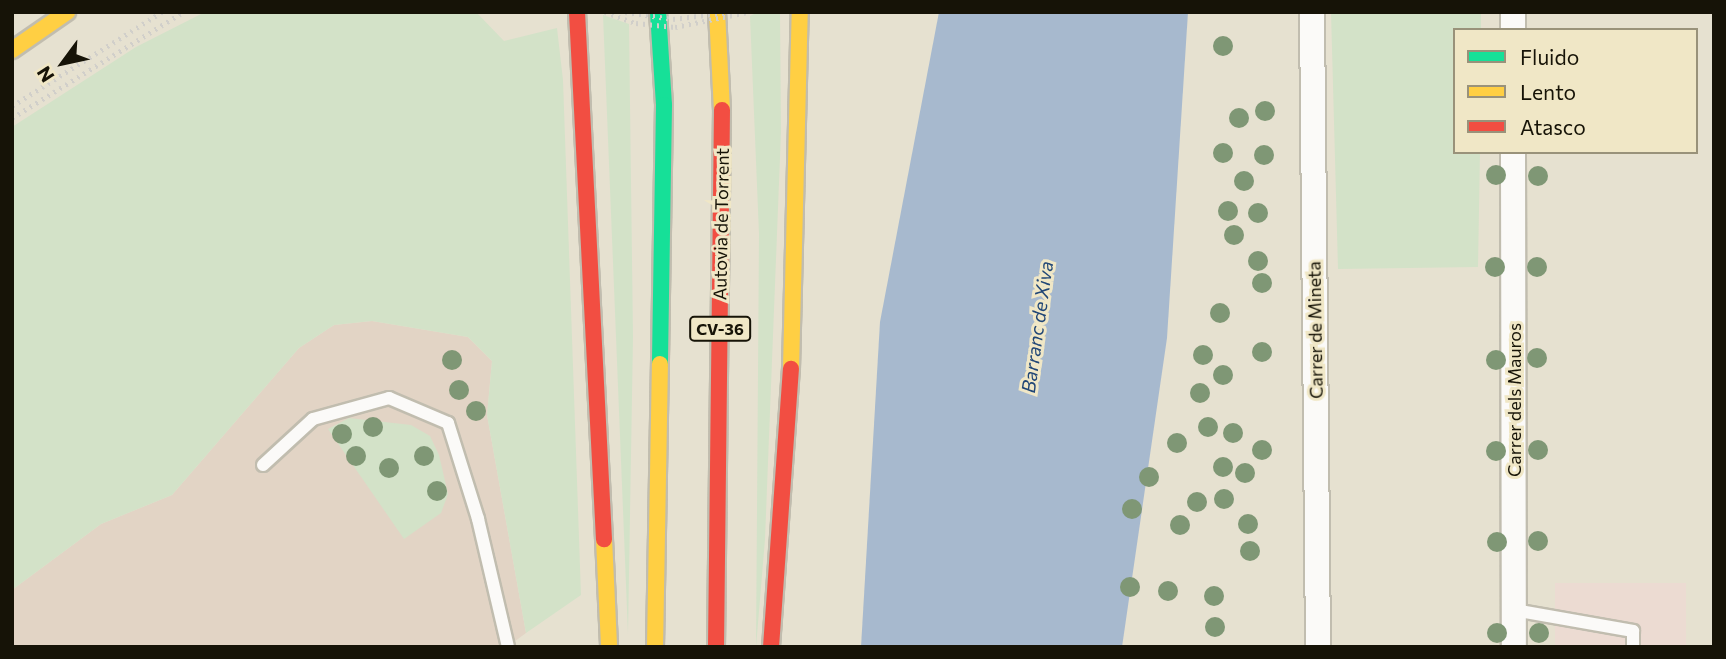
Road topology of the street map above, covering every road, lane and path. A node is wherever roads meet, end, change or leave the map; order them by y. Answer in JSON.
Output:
{"nodes":[{"id":1,"x":67,"y":12,"type":"edge"},
{"id":2,"x":162,"y":12,"type":"edge"},
{"id":3,"x":183,"y":12,"type":"edge"},
{"id":4,"x":577,"y":12,"type":"edge"},
{"id":5,"x":605,"y":12,"type":"edge"},
{"id":6,"x":625,"y":12,"type":"edge"},
{"id":7,"x":658,"y":12,"type":"edge"},
{"id":8,"x":717,"y":12,"type":"edge"},
{"id":9,"x":729,"y":12,"type":"edge"},
{"id":10,"x":748,"y":12,"type":"edge"},
{"id":11,"x":800,"y":12,"type":"edge"},
{"id":12,"x":1312,"y":12,"type":"edge"},
{"id":13,"x":12,"y":50,"type":"edge"},
{"id":14,"x":12,"y":106,"type":"edge"},
{"id":15,"x":12,"y":118,"type":"edge"},
{"id":16,"x":1514,"y":154,"type":"edge"},
{"id":17,"x":263,"y":465,"type":"dead end"},
{"id":18,"x":1514,"y":610,"type":"junction"},
{"id":19,"x":508,"y":647,"type":"edge"},
{"id":20,"x":609,"y":647,"type":"edge"},
{"id":21,"x":656,"y":647,"type":"edge"},
{"id":22,"x":716,"y":647,"type":"edge"},
{"id":23,"x":771,"y":647,"type":"edge"},
{"id":24,"x":1318,"y":647,"type":"edge"},
{"id":25,"x":1514,"y":647,"type":"edge"},
{"id":26,"x":1633,"y":647,"type":"edge"}],
"edges":[{"from":1,"to":13,"type":"main road"},
{"from":2,"to":14,"type":"path"},
{"from":3,"to":15,"type":"path"},
{"from":4,"to":20,"type":"main road"},
{"from":5,"to":10,"type":"path","bridge":true},
{"from":6,"to":9,"type":"path","bridge":true},
{"from":7,"to":21,"type":"main road"},
{"from":8,"to":22,"type":"main road","name":"Autovia de Torrent","number":"CV-36"},
{"from":11,"to":23,"type":"main road"},
{"from":12,"to":24,"type":"street","name":"Carrer de Mineta"},
{"from":16,"to":18,"type":"street","name":"Carrer dels Mauros"},
{"from":17,"to":19,"type":"lane"},
{"from":18,"to":25,"type":"street","name":"Carrer dels Mauros"},
{"from":18,"to":26,"type":"lane"}]}
